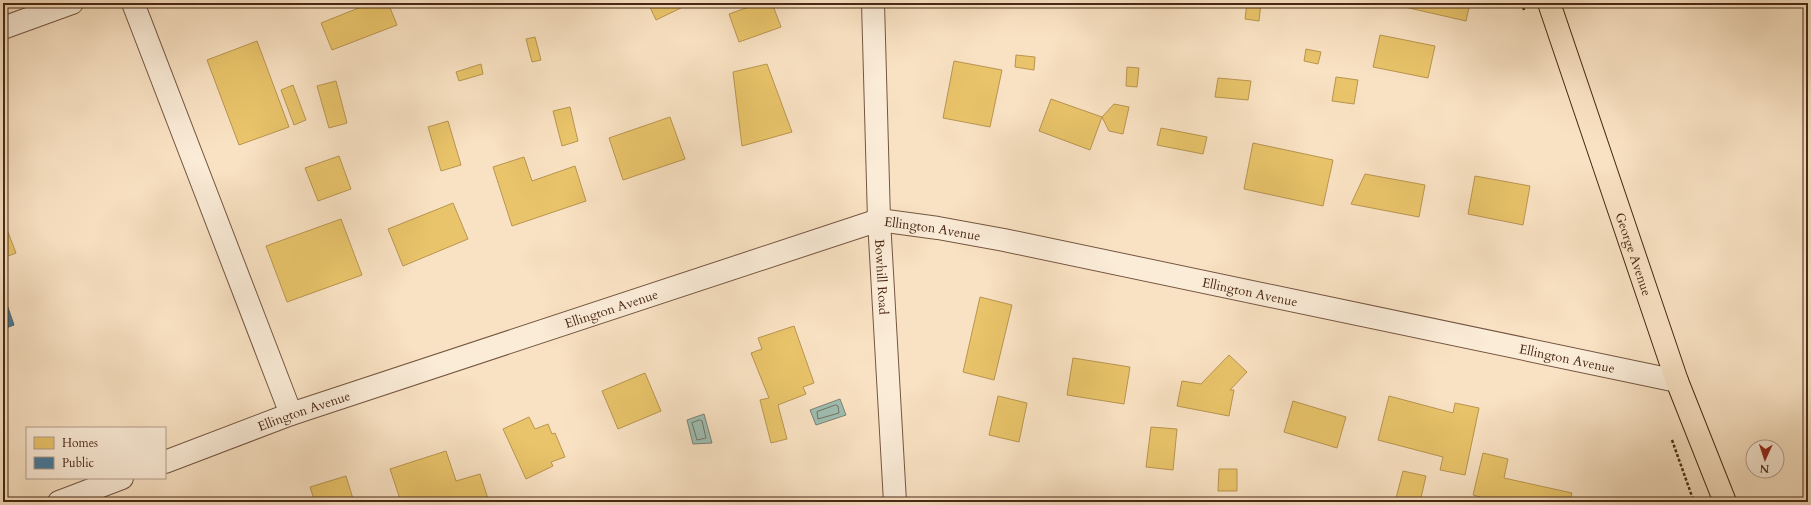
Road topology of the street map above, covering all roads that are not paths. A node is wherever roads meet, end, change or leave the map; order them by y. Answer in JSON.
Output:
{"nodes":[{"id":1,"x":72,"y":3,"type":"edge"},
{"id":2,"x":133,"y":3,"type":"edge"},
{"id":3,"x":873,"y":3,"type":"edge"},
{"id":4,"x":1549,"y":3,"type":"edge"},
{"id":5,"x":3,"y":28,"type":"edge"},
{"id":6,"x":879,"y":220,"type":"junction"},
{"id":7,"x":1677,"y":381,"type":"junction"},
{"id":8,"x":291,"y":414,"type":"junction"},
{"id":9,"x":166,"y":462,"type":"edge"},
{"id":10,"x":119,"y":479,"type":"edge"},
{"id":11,"x":59,"y":502,"type":"edge"},
{"id":12,"x":895,"y":502,"type":"edge"},
{"id":13,"x":1725,"y":502,"type":"edge"}],
"edges":[{"from":1,"to":5,"type":"street"},
{"from":2,"to":8,"type":"street"},
{"from":3,"to":6,"type":"street","name":"Bowhill Road"},
{"from":4,"to":7,"type":"main road","name":"George Avenue"},
{"from":6,"to":7,"type":"street","name":"Ellington Avenue"},
{"from":6,"to":8,"type":"street","name":"Ellington Avenue"},
{"from":6,"to":12,"type":"street","name":"Bowhill Road"},
{"from":7,"to":13,"type":"main road","name":"George Avenue"},
{"from":8,"to":9,"type":"street","name":"Ellington Avenue"},
{"from":10,"to":11,"type":"street"}]}
